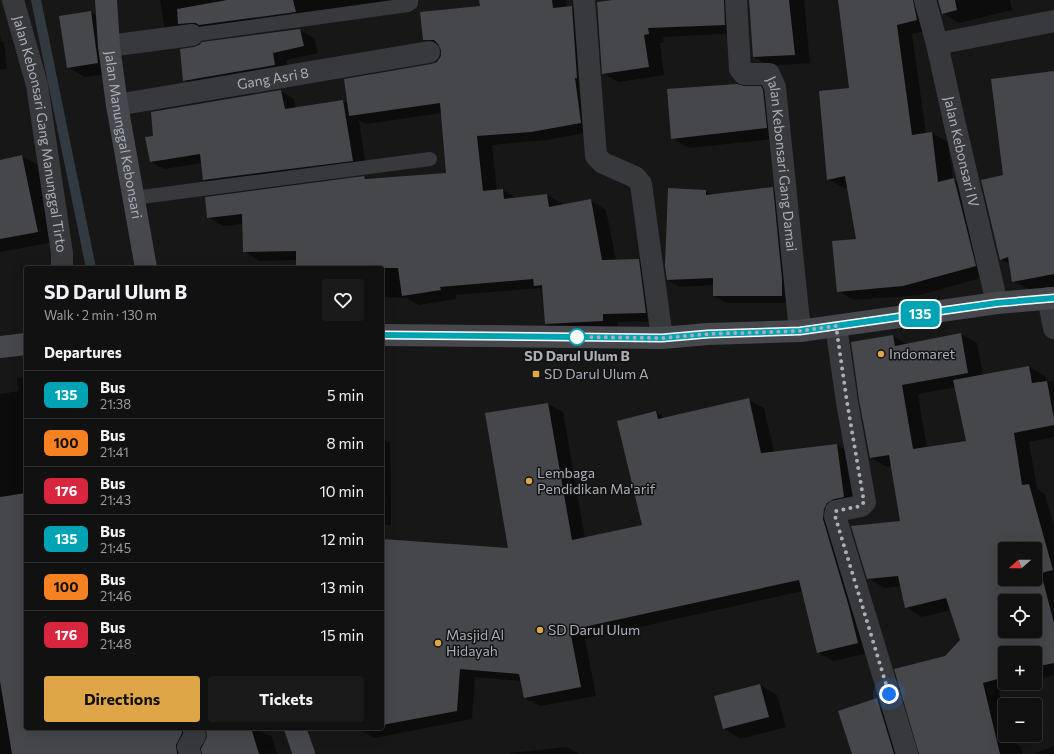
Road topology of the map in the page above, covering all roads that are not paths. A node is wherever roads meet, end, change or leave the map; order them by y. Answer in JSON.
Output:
{"nodes":[{"id":1,"x":13,"y":0,"type":"edge"},
{"id":2,"x":106,"y":0,"type":"edge"},
{"id":3,"x":411,"y":0,"type":"edge"},
{"id":4,"x":584,"y":0,"type":"edge"},
{"id":5,"x":736,"y":0,"type":"edge"},
{"id":6,"x":925,"y":0,"type":"edge"},
{"id":7,"x":1054,"y":21,"type":"edge"},
{"id":8,"x":192,"y":35,"type":"joint"},
{"id":9,"x":937,"y":44,"type":"junction"},
{"id":10,"x":108,"y":46,"type":"junction"},
{"id":11,"x":429,"y":52,"type":"dead end"},
{"id":12,"x":117,"y":106,"type":"junction"},
{"id":13,"x":430,"y":160,"type":"dead end"},
{"id":14,"x":134,"y":198,"type":"junction"},
{"id":15,"x":62,"y":266,"type":"edge"},
{"id":16,"x":146,"y":266,"type":"edge"},
{"id":17,"x":1051,"y":298,"type":"edge"},
{"id":18,"x":997,"y":303,"type":"junction"},
{"id":19,"x":836,"y":326,"type":"junction"},
{"id":20,"x":1054,"y":328,"type":"edge"},
{"id":21,"x":800,"y":331,"type":"junction"},
{"id":22,"x":384,"y":335,"type":"edge"},
{"id":23,"x":662,"y":338,"type":"junction"},
{"id":24,"x":24,"y":344,"type":"edge"},
{"id":25,"x":0,"y":347,"type":"edge"},
{"id":26,"x":193,"y":730,"type":"edge"},
{"id":27,"x":296,"y":730,"type":"edge"},
{"id":28,"x":190,"y":754,"type":"edge"},
{"id":29,"x":304,"y":754,"type":"edge"},
{"id":30,"x":907,"y":754,"type":"edge"}],
"edges":[{"from":1,"to":15,"type":"street","name":"Jalan Kebonsari Gang Manunggal Tirto"},
{"from":2,"to":10,"type":"street","name":"Jalan Manunggal Kebonsari"},
{"from":3,"to":8,"type":"lane"},
{"from":4,"to":23,"type":"street"},
{"from":5,"to":21,"type":"street","name":"Jalan Kebonsari Gang Damai"},
{"from":6,"to":9,"type":"street","name":"Jalan Kebonsari IV"},
{"from":7,"to":9,"type":"street"},
{"from":8,"to":10,"type":"street"},
{"from":9,"to":18,"type":"street","name":"Jalan Kebonsari IV"},
{"from":10,"to":12,"type":"street","name":"Jalan Manunggal Kebonsari"},
{"from":11,"to":12,"type":"street","name":"Gang Asri 8"},
{"from":12,"to":14,"type":"street","name":"Jalan Manunggal Kebonsari"},
{"from":13,"to":14,"type":"lane"},
{"from":14,"to":16,"type":"street","name":"Jalan Manunggal Kebonsari"},
{"from":17,"to":18,"type":"street"},
{"from":17,"to":20,"type":"street"},
{"from":18,"to":19,"type":"street"},
{"from":19,"to":21,"type":"street"},
{"from":19,"to":30,"type":"street"},
{"from":21,"to":23,"type":"street"},
{"from":22,"to":23,"type":"street"},
{"from":24,"to":25,"type":"street"},
{"from":26,"to":28,"type":"street"},
{"from":27,"to":29,"type":"street"}]}
